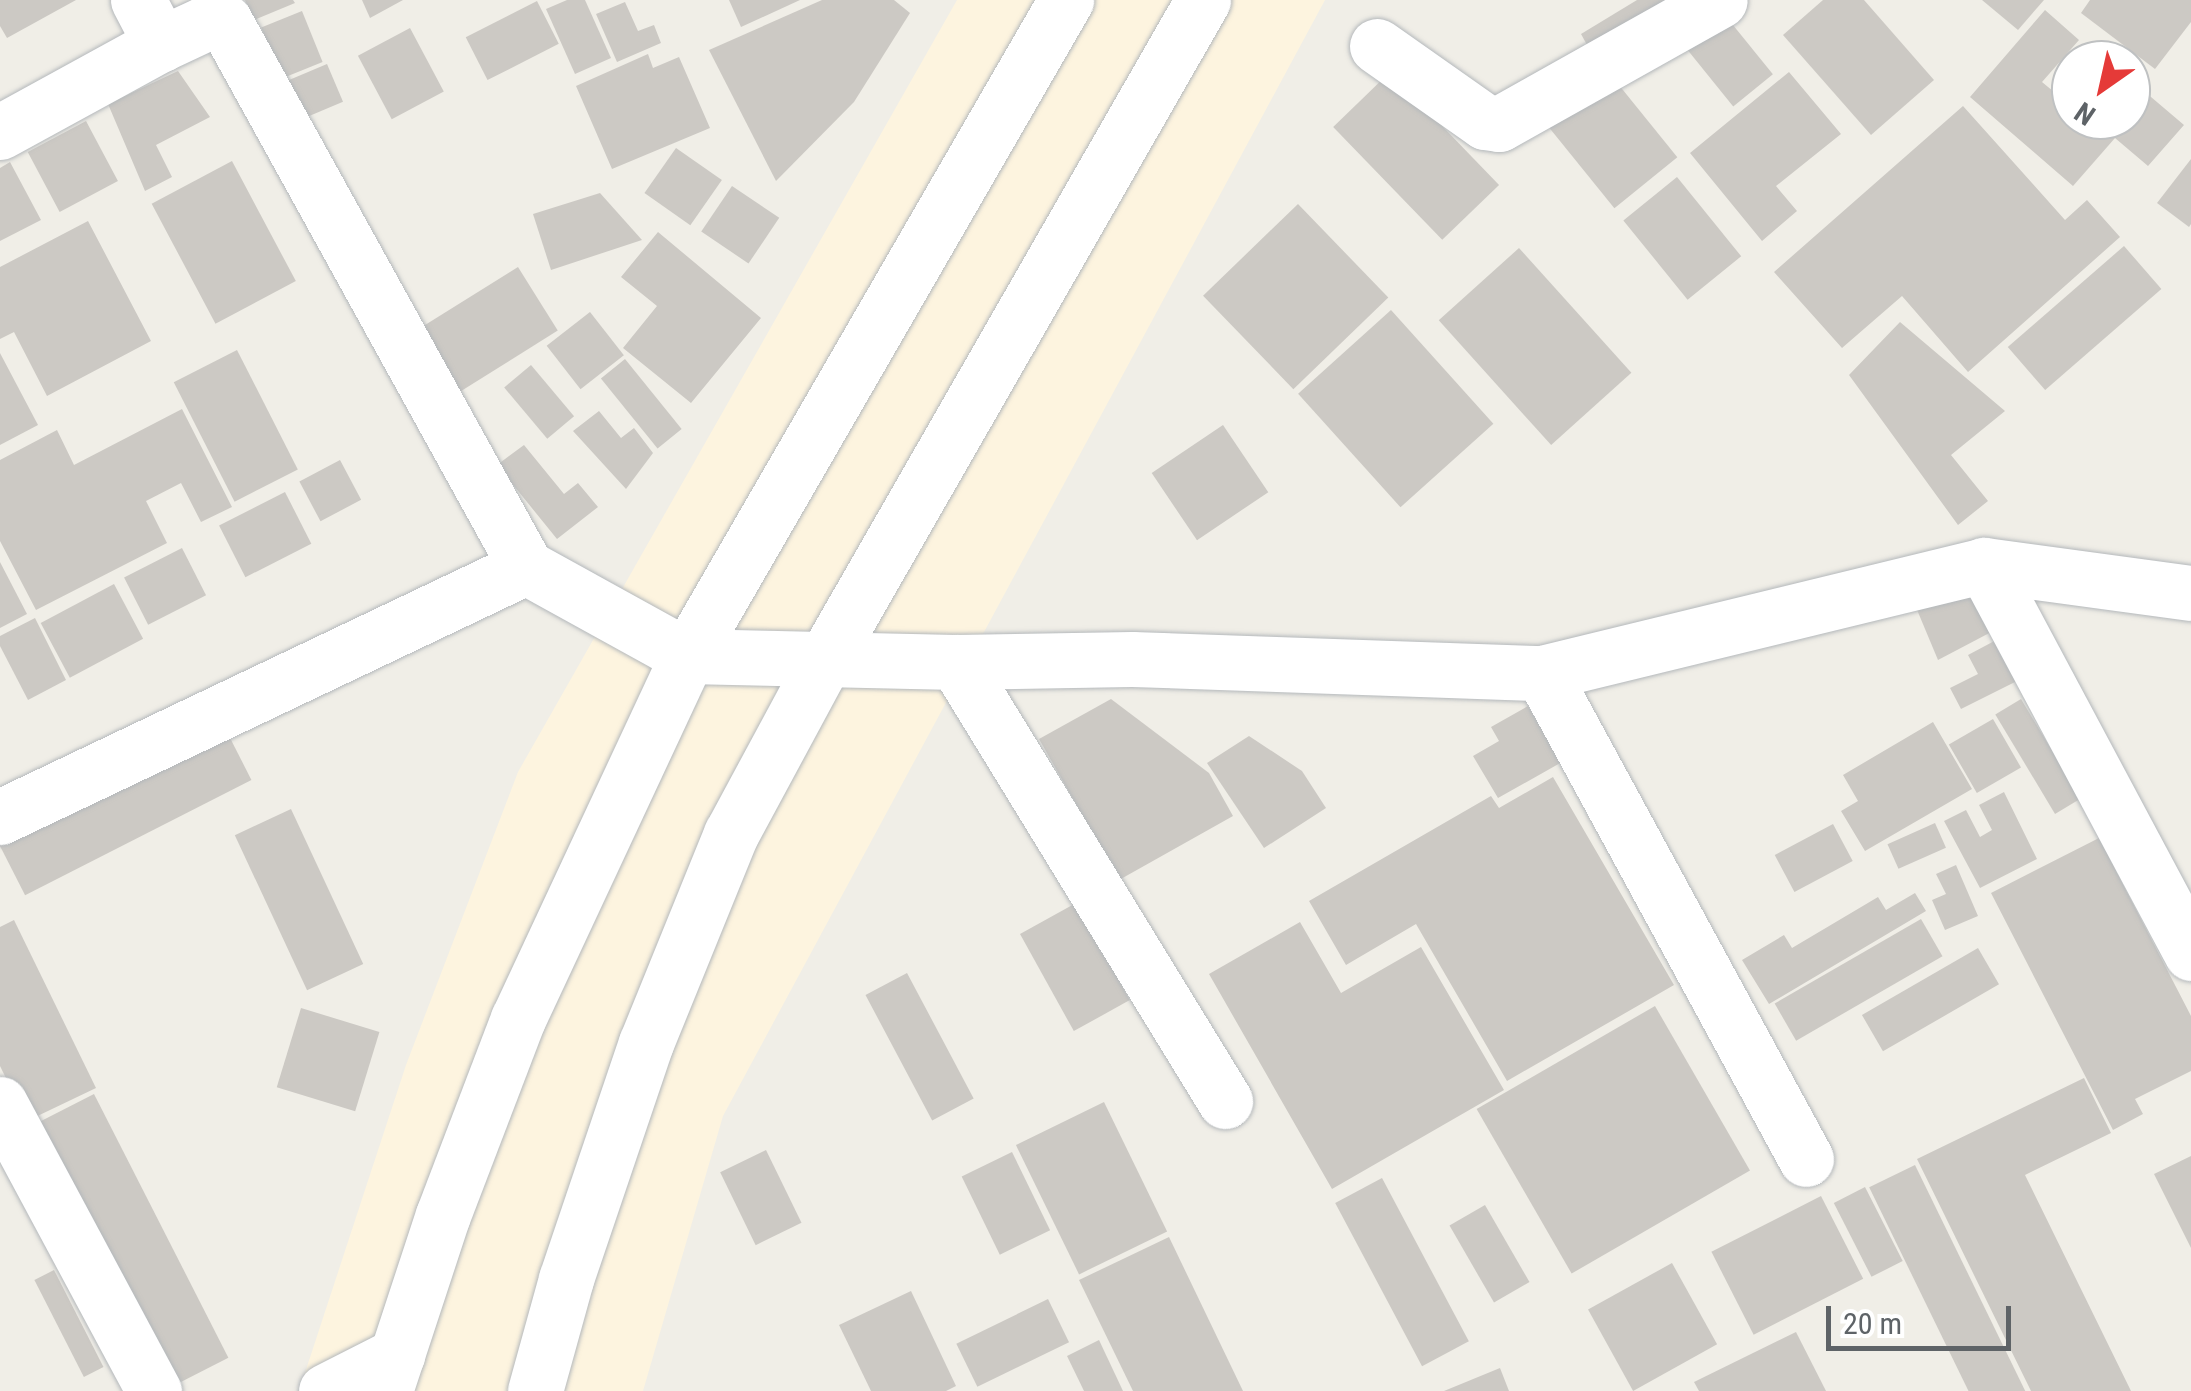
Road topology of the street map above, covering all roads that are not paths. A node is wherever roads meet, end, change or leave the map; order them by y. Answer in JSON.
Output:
{"nodes":[{"id":1,"x":1066,"y":0,"type":"edge"},
{"id":2,"x":1204,"y":0,"type":"edge"},
{"id":3,"x":1720,"y":0,"type":"edge"},
{"id":4,"x":150,"y":22,"type":"edge"},
{"id":5,"x":1376,"y":46,"type":"dead end"},
{"id":6,"x":0,"y":132,"type":"edge"},
{"id":7,"x":1984,"y":564,"type":"junction"},
{"id":8,"x":526,"y":567,"type":"junction"},
{"id":9,"x":2191,"y":593,"type":"edge"},
{"id":10,"x":687,"y":656,"type":"junction"},
{"id":11,"x":824,"y":660,"type":"junction"},
{"id":12,"x":956,"y":662,"type":"junction"},
{"id":13,"x":1542,"y":673,"type":"junction"},
{"id":14,"x":0,"y":817,"type":"edge"},
{"id":15,"x":2191,"y":953,"type":"edge"},
{"id":16,"x":1225,"y":1101,"type":"dead end"},
{"id":17,"x":0,"y":1104,"type":"edge"},
{"id":18,"x":1806,"y":1159,"type":"dead end"},
{"id":19,"x":391,"y":1373,"type":"edge"},
{"id":20,"x":154,"y":1391,"type":"edge"},
{"id":21,"x":326,"y":1391,"type":"edge"},
{"id":22,"x":535,"y":1391,"type":"edge"}],
"edges":[{"from":1,"to":10,"type":"street"},
{"from":2,"to":11,"type":"street"},
{"from":3,"to":5,"type":"street"},
{"from":4,"to":6,"type":"street"},
{"from":4,"to":8,"type":"street"},
{"from":7,"to":9,"type":"street"},
{"from":7,"to":13,"type":"street"},
{"from":7,"to":15,"type":"street"},
{"from":8,"to":10,"type":"street"},
{"from":8,"to":14,"type":"street"},
{"from":10,"to":11,"type":"street"},
{"from":10,"to":19,"type":"street"},
{"from":11,"to":12,"type":"street"},
{"from":11,"to":22,"type":"street"},
{"from":12,"to":13,"type":"street"},
{"from":12,"to":16,"type":"street"},
{"from":13,"to":18,"type":"street"},
{"from":17,"to":20,"type":"street"},
{"from":19,"to":21,"type":"street"}]}
